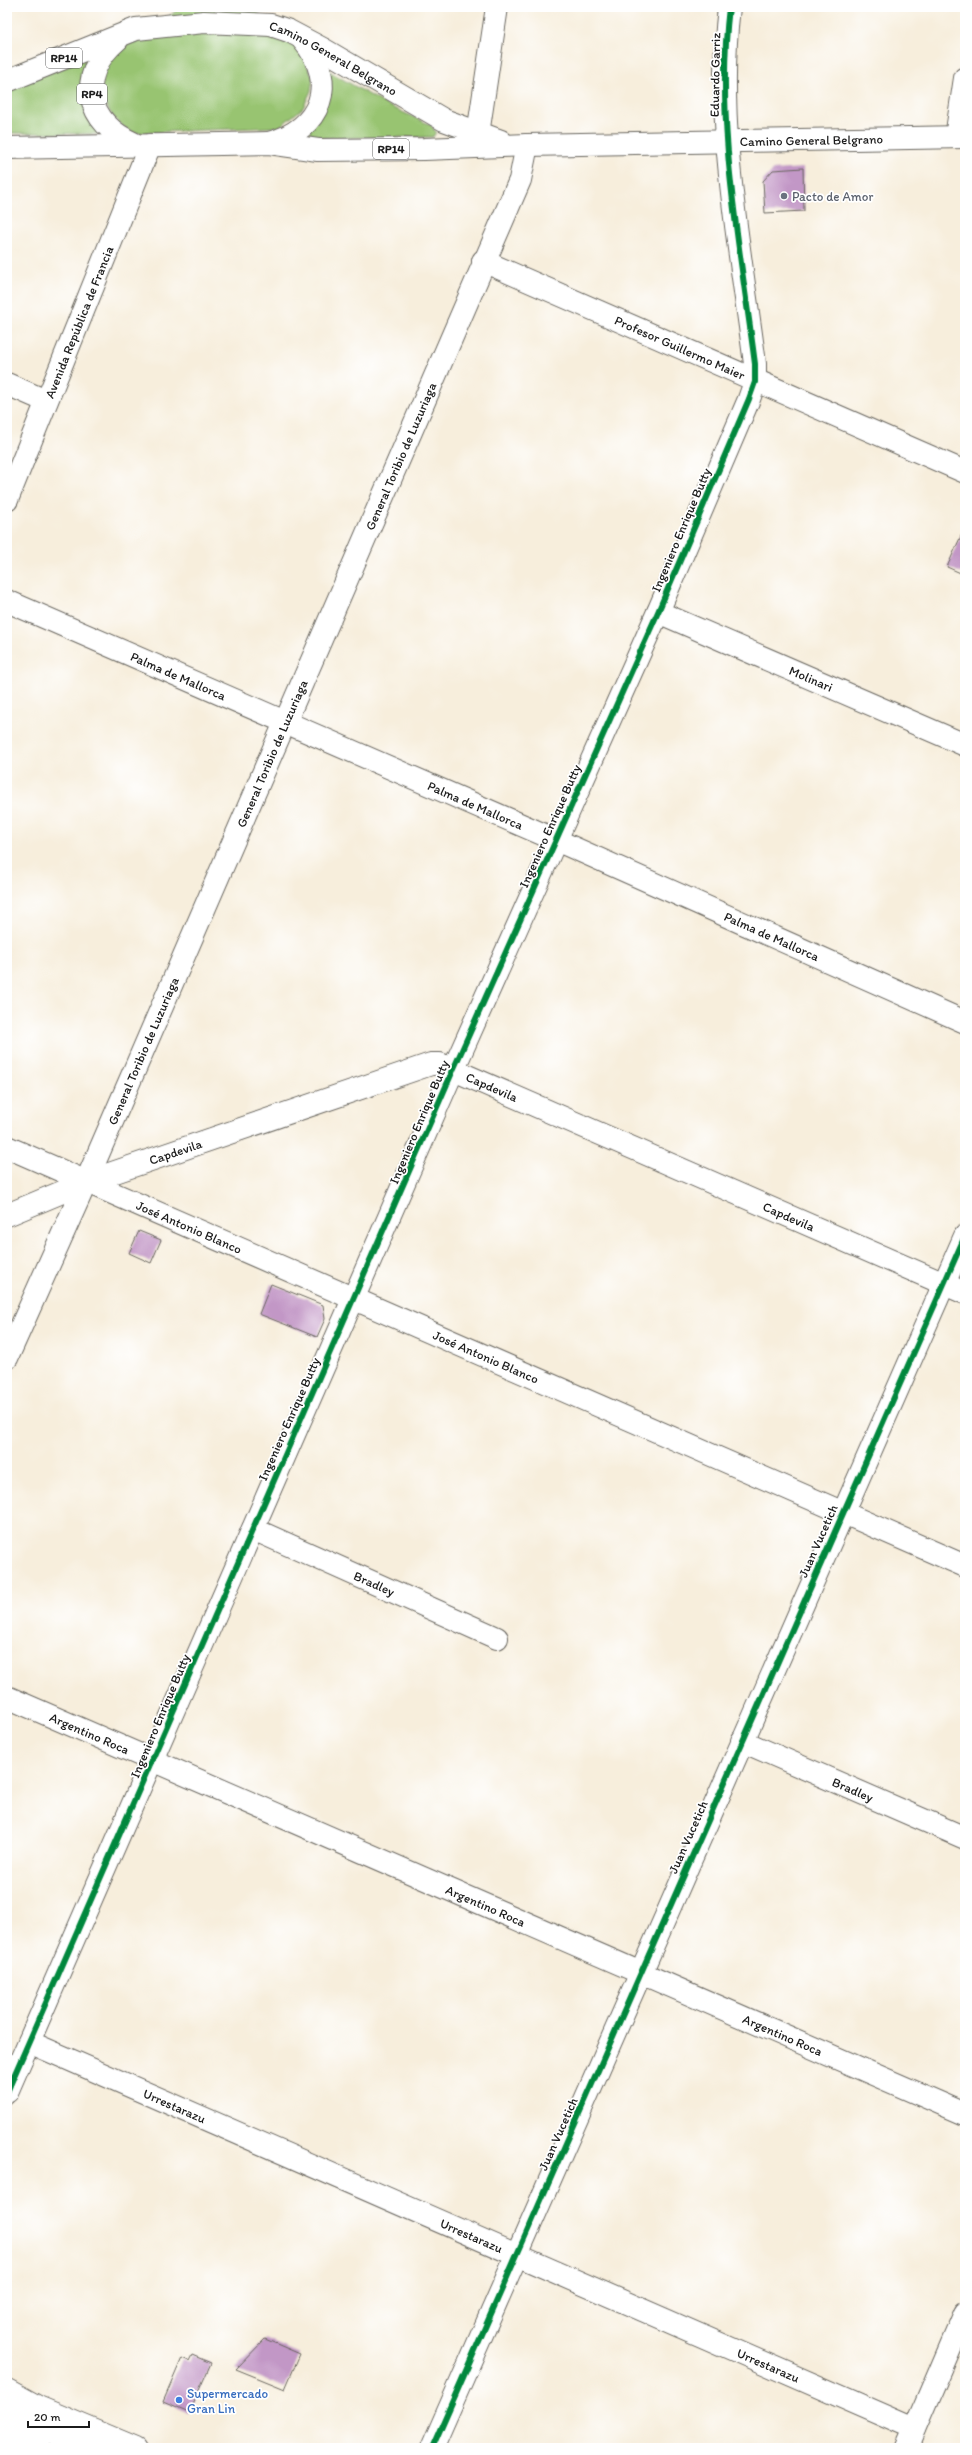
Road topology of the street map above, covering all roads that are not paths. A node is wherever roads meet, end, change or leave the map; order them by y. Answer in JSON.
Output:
{"nodes":[{"id":1,"x":172,"y":7,"type":"edge"},
{"id":2,"x":265,"y":7,"type":"edge"},
{"id":3,"x":497,"y":7,"type":"edge"},
{"id":4,"x":729,"y":7,"type":"edge"},
{"id":5,"x":129,"y":32,"type":"junction"},
{"id":6,"x":295,"y":34,"type":"junction"},
{"id":7,"x":965,"y":78,"type":"edge"},
{"id":8,"x":7,"y":80,"type":"edge"},
{"id":9,"x":478,"y":134,"type":"junction"},
{"id":10,"x":960,"y":137,"type":"edge"},
{"id":11,"x":726,"y":142,"type":"junction"},
{"id":12,"x":269,"y":143,"type":"junction"},
{"id":13,"x":143,"y":145,"type":"junction"},
{"id":14,"x":520,"y":145,"type":"junction"},
{"id":15,"x":7,"y":148,"type":"edge"},
{"id":16,"x":483,"y":261,"type":"junction"},
{"id":17,"x":755,"y":382,"type":"junction"},
{"id":18,"x":7,"y":384,"type":"edge"},
{"id":19,"x":46,"y":401,"type":"junction"},
{"id":20,"x":965,"y":472,"type":"edge"},
{"id":21,"x":7,"y":500,"type":"edge"},
{"id":22,"x":7,"y":601,"type":"edge"},
{"id":23,"x":658,"y":612,"type":"junction"},
{"id":24,"x":286,"y":723,"type":"junction"},
{"id":25,"x":965,"y":745,"type":"edge"},
{"id":26,"x":556,"y":840,"type":"junction"},
{"id":27,"x":965,"y":1022,"type":"edge"},
{"id":28,"x":454,"y":1068,"type":"junction"},
{"id":29,"x":7,"y":1147,"type":"edge"},
{"id":30,"x":86,"y":1182,"type":"junction"},
{"id":31,"x":7,"y":1215,"type":"edge"},
{"id":32,"x":965,"y":1236,"type":"edge"},
{"id":33,"x":945,"y":1284,"type":"junction"},
{"id":34,"x":965,"y":1293,"type":"edge"},
{"id":35,"x":354,"y":1300,"type":"junction"},
{"id":36,"x":7,"y":1358,"type":"edge"},
{"id":37,"x":843,"y":1512,"type":"junction"},
{"id":38,"x":253,"y":1529,"type":"junction"},
{"id":39,"x":965,"y":1566,"type":"edge"},
{"id":40,"x":497,"y":1638,"type":"dead end"},
{"id":41,"x":7,"y":1697,"type":"edge"},
{"id":42,"x":742,"y":1741,"type":"junction"},
{"id":43,"x":153,"y":1760,"type":"junction"},
{"id":44,"x":965,"y":1838,"type":"edge"},
{"id":45,"x":641,"y":1972,"type":"junction"},
{"id":46,"x":29,"y":2042,"type":"junction"},
{"id":47,"x":7,"y":2092,"type":"edge"},
{"id":48,"x":965,"y":2114,"type":"edge"},
{"id":49,"x":516,"y":2256,"type":"junction"},
{"id":50,"x":965,"y":2313,"type":"edge"},
{"id":51,"x":7,"y":2390,"type":"edge"},
{"id":52,"x":7,"y":2412,"type":"edge"},
{"id":53,"x":7,"y":2433,"type":"edge"},
{"id":54,"x":911,"y":2439,"type":"edge"},
{"id":55,"x":41,"y":2448,"type":"edge"},
{"id":56,"x":91,"y":2448,"type":"edge"},
{"id":57,"x":136,"y":2448,"type":"edge"},
{"id":58,"x":432,"y":2448,"type":"edge"}],
"edges":[{"from":1,"to":5,"type":"street","number":"RP4"},
{"from":2,"to":6,"type":"street","number":"RP4"},
{"from":3,"to":9,"type":"street"},
{"from":4,"to":11,"type":"street","name":"Eduardo Garriz"},
{"from":5,"to":6,"type":"street","name":"Camino General Belgrano"},
{"from":5,"to":8,"type":"street","name":"Camino General Belgrano","number":"RP14"},
{"from":5,"to":13,"type":"street","number":"RP4"},
{"from":6,"to":9,"type":"street","name":"Camino General Belgrano","number":"RP14"},
{"from":6,"to":12,"type":"street","number":"RP4"},
{"from":7,"to":10,"type":"street"},
{"from":9,"to":14,"type":"street","name":"Camino General Belgrano","number":"RP14"},
{"from":10,"to":11,"type":"street","name":"Camino General Belgrano","number":"RP14"},
{"from":11,"to":14,"type":"street","name":"Camino General Belgrano","number":"RP14"},
{"from":11,"to":17,"type":"street","name":"Ingeniero Enrique Butty"},
{"from":12,"to":13,"type":"street","name":"Camino General Belgrano","number":"RP4"},
{"from":12,"to":14,"type":"street","name":"Camino General Belgrano","number":"RP14"},
{"from":13,"to":15,"type":"street","name":"Camino General Belgrano"},
{"from":13,"to":19,"type":"street","name":"Avenida República de Francia"},
{"from":14,"to":16,"type":"street","name":"General Toribio de Luzuriaga"},
{"from":16,"to":17,"type":"street","name":"Profesor Guillermo Maier"},
{"from":16,"to":24,"type":"street","name":"General Toribio de Luzuriaga"},
{"from":17,"to":20,"type":"street","name":"Profesor Guillermo Maier"},
{"from":17,"to":23,"type":"street","name":"Ingeniero Enrique Butty"},
{"from":18,"to":19,"type":"street"},
{"from":19,"to":21,"type":"street","name":"Avenida República de Francia"},
{"from":22,"to":24,"type":"street","name":"Palma de Mallorca"},
{"from":23,"to":25,"type":"street","name":"Molinari"},
{"from":23,"to":26,"type":"street","name":"Ingeniero Enrique Butty"},
{"from":24,"to":26,"type":"street","name":"Palma de Mallorca"},
{"from":24,"to":30,"type":"street","name":"General Toribio de Luzuriaga"},
{"from":26,"to":27,"type":"street","name":"Palma de Mallorca"},
{"from":26,"to":28,"type":"street","name":"Ingeniero Enrique Butty"},
{"from":28,"to":30,"type":"street","name":"Capdevila"},
{"from":28,"to":33,"type":"street","name":"Capdevila"},
{"from":28,"to":35,"type":"street","name":"Ingeniero Enrique Butty"},
{"from":29,"to":30,"type":"street","name":"José Antonio Blanco"},
{"from":30,"to":31,"type":"street","name":"Capdevila"},
{"from":30,"to":35,"type":"street","name":"José Antonio Blanco"},
{"from":30,"to":36,"type":"street","name":"General Toribio de Luzuriaga"},
{"from":32,"to":33,"type":"street","name":"Juan Vucetich"},
{"from":33,"to":34,"type":"street","name":"Capdevila"},
{"from":33,"to":37,"type":"street","name":"Juan Vucetich"},
{"from":35,"to":37,"type":"street","name":"José Antonio Blanco"},
{"from":35,"to":38,"type":"street","name":"Ingeniero Enrique Butty"},
{"from":37,"to":39,"type":"street","name":"José Antonio Blanco"},
{"from":37,"to":42,"type":"street","name":"Juan Vucetich"},
{"from":38,"to":40,"type":"street","name":"Bradley"},
{"from":38,"to":43,"type":"street","name":"Ingeniero Enrique Butty"},
{"from":41,"to":43,"type":"street","name":"Argentino Roca"},
{"from":42,"to":44,"type":"street","name":"Bradley"},
{"from":42,"to":45,"type":"street","name":"Juan Vucetich"},
{"from":43,"to":45,"type":"street","name":"Argentino Roca"},
{"from":43,"to":46,"type":"street","name":"Ingeniero Enrique Butty"},
{"from":45,"to":48,"type":"street","name":"Argentino Roca"},
{"from":45,"to":49,"type":"street","name":"Juan Vucetich"},
{"from":46,"to":47,"type":"street","name":"Ingeniero Enrique Butty"},
{"from":46,"to":49,"type":"street","name":"Urrestarazu"},
{"from":49,"to":54,"type":"street","name":"Urrestarazu"},
{"from":49,"to":58,"type":"street","name":"Juan Vucetich"},
{"from":50,"to":54,"type":"street"},
{"from":51,"to":57,"type":"street"},
{"from":52,"to":56,"type":"street"},
{"from":53,"to":55,"type":"street"}]}
